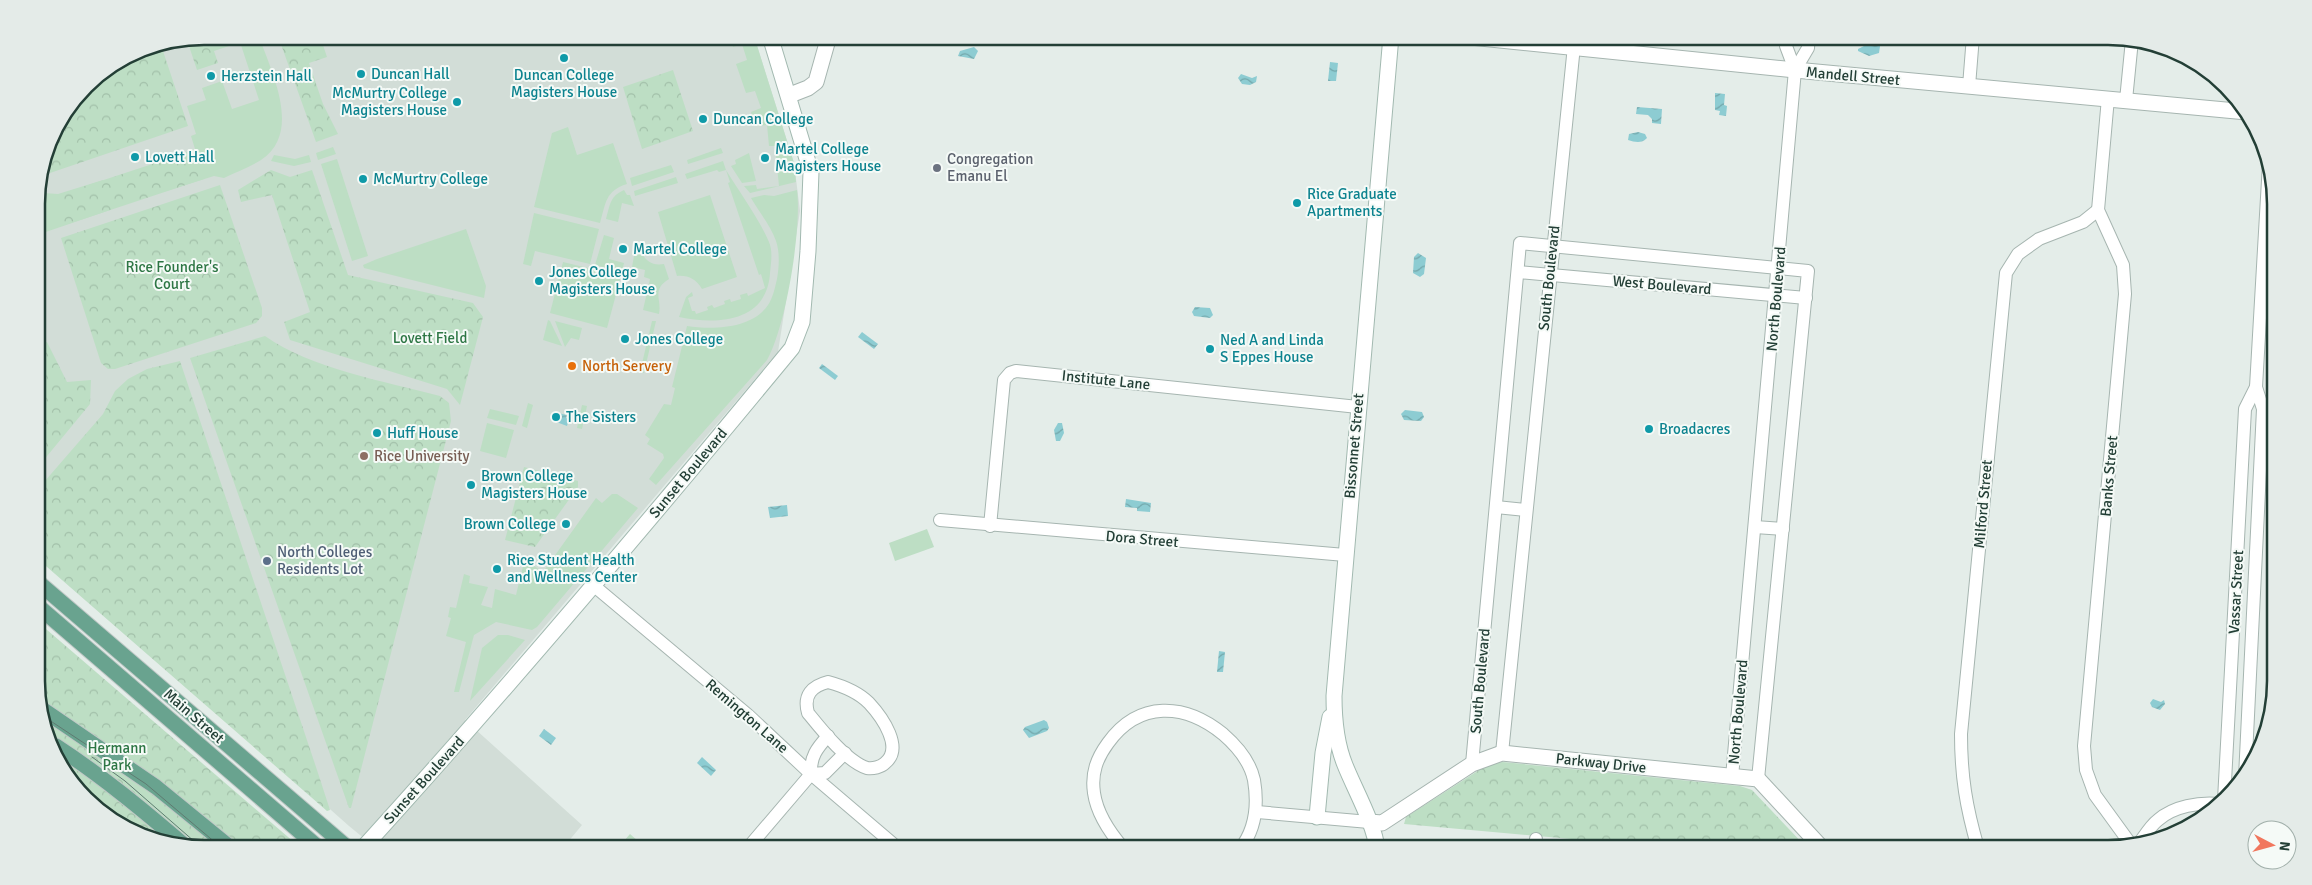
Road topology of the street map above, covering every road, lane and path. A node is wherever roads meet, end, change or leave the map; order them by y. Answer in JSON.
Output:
{"nodes":[{"id":1,"x":773,"y":45,"type":"edge"},
{"id":2,"x":826,"y":45,"type":"edge"},
{"id":3,"x":1390,"y":45,"type":"edge"},
{"id":4,"x":1573,"y":45,"type":"edge"},
{"id":5,"x":1611,"y":45,"type":"edge"},
{"id":6,"x":1786,"y":45,"type":"edge"},
{"id":7,"x":1808,"y":45,"type":"edge"},
{"id":8,"x":1972,"y":45,"type":"edge"},
{"id":9,"x":2131,"y":46,"type":"edge"},
{"id":10,"x":1795,"y":70,"type":"junction"},
{"id":11,"x":1969,"y":86,"type":"junction"},
{"id":12,"x":790,"y":95,"type":"junction"},
{"id":13,"x":2108,"y":98,"type":"junction"},
{"id":14,"x":2126,"y":100,"type":"junction"},
{"id":15,"x":2237,"y":111,"type":"edge"},
{"id":16,"x":2266,"y":192,"type":"edge"},
{"id":17,"x":2098,"y":210,"type":"junction"},
{"id":18,"x":1520,"y":243,"type":"joint"},
{"id":19,"x":1552,"y":246,"type":"junction"},
{"id":20,"x":1778,"y":268,"type":"junction"},
{"id":21,"x":1808,"y":271,"type":"joint"},
{"id":22,"x":1518,"y":272,"type":"junction"},
{"id":23,"x":1550,"y":275,"type":"junction"},
{"id":24,"x":1776,"y":296,"type":"junction"},
{"id":25,"x":1806,"y":298,"type":"junction"},
{"id":26,"x":2256,"y":387,"type":"junction"},
{"id":27,"x":1358,"y":406,"type":"junction"},
{"id":28,"x":1496,"y":507,"type":"junction"},
{"id":29,"x":1526,"y":510,"type":"junction"},
{"id":30,"x":940,"y":520,"type":"dead end"},
{"id":31,"x":990,"y":526,"type":"junction"},
{"id":32,"x":1755,"y":527,"type":"junction"},
{"id":33,"x":1783,"y":530,"type":"junction"},
{"id":34,"x":1345,"y":555,"type":"junction"},
{"id":35,"x":593,"y":585,"type":"junction"},
{"id":36,"x":45,"y":588,"type":"edge"},
{"id":37,"x":45,"y":612,"type":"edge"},
{"id":38,"x":1334,"y":696,"type":"junction"},
{"id":39,"x":48,"y":713,"type":"edge"},
{"id":40,"x":828,"y":736,"type":"junction"},
{"id":41,"x":60,"y":749,"type":"edge"},
{"id":42,"x":845,"y":753,"type":"junction"},
{"id":43,"x":1502,"y":753,"type":"junction"},
{"id":44,"x":2246,"y":759,"type":"edge"},
{"id":45,"x":1472,"y":764,"type":"junction"},
{"id":46,"x":811,"y":774,"type":"junction"},
{"id":47,"x":1732,"y":777,"type":"junction"},
{"id":48,"x":1758,"y":779,"type":"junction"},
{"id":49,"x":2225,"y":788,"type":"edge"},
{"id":50,"x":2209,"y":803,"type":"edge"},
{"id":51,"x":1257,"y":812,"type":"junction"},
{"id":52,"x":1317,"y":817,"type":"junction"},
{"id":53,"x":1368,"y":822,"type":"junction"},
{"id":54,"x":2145,"y":835,"type":"edge"},
{"id":55,"x":173,"y":837,"type":"edge"},
{"id":56,"x":2127,"y":839,"type":"edge"},
{"id":57,"x":221,"y":840,"type":"edge"},
{"id":58,"x":310,"y":840,"type":"edge"},
{"id":59,"x":339,"y":840,"type":"edge"},
{"id":60,"x":370,"y":840,"type":"edge"},
{"id":61,"x":755,"y":840,"type":"edge"},
{"id":62,"x":888,"y":840,"type":"edge"},
{"id":63,"x":1117,"y":840,"type":"edge"},
{"id":64,"x":1245,"y":840,"type":"edge"},
{"id":65,"x":1374,"y":840,"type":"edge"},
{"id":66,"x":1815,"y":840,"type":"edge"},
{"id":67,"x":1976,"y":840,"type":"edge"}],
"edges":[{"from":1,"to":12,"type":"main road","name":"Sunset Boulevard"},
{"from":2,"to":12,"type":"main road"},
{"from":3,"to":27,"type":"main road","name":"Bissonnet Street"},
{"from":4,"to":19,"type":"street","name":"South Boulevard"},
{"from":5,"to":10,"type":"main road","name":"Mandell Street"},
{"from":6,"to":10,"type":"street","name":"North Boulevard"},
{"from":7,"to":10,"type":"street","name":"North Boulevard"},
{"from":8,"to":11,"type":"street"},
{"from":9,"to":14,"type":"street"},
{"from":10,"to":11,"type":"main road","name":"Mandell Street"},
{"from":10,"to":20,"type":"street","name":"North Boulevard"},
{"from":11,"to":13,"type":"main road","name":"Mandell Street"},
{"from":12,"to":35,"type":"main road","name":"Sunset Boulevard"},
{"from":13,"to":14,"type":"main road","name":"Mandell Street"},
{"from":13,"to":17,"type":"street","name":"Banks Street"},
{"from":14,"to":15,"type":"main road","name":"Mandell Street"},
{"from":16,"to":26,"type":"street","name":"Vassar Street"},
{"from":17,"to":56,"type":"street","name":"Banks Street"},
{"from":17,"to":67,"type":"street","name":"Milford Street"},
{"from":18,"to":19,"type":"street","name":"West Boulevard"},
{"from":18,"to":22,"type":"street","name":"South Boulevard"},
{"from":19,"to":20,"type":"street","name":"West Boulevard"},
{"from":19,"to":23,"type":"street","name":"South Boulevard"},
{"from":20,"to":21,"type":"street","name":"West Boulevard"},
{"from":20,"to":24,"type":"street","name":"North Boulevard"},
{"from":21,"to":25,"type":"street","name":"North Boulevard"},
{"from":22,"to":23,"type":"street","name":"West Boulevard"},
{"from":22,"to":28,"type":"street","name":"South Boulevard"},
{"from":23,"to":24,"type":"street","name":"West Boulevard"},
{"from":23,"to":29,"type":"street","name":"South Boulevard"},
{"from":24,"to":25,"type":"street","name":"West Boulevard"},
{"from":24,"to":32,"type":"street","name":"North Boulevard"},
{"from":25,"to":33,"type":"street","name":"North Boulevard"},
{"from":26,"to":44,"type":"street","name":"Vassar Street"},
{"from":26,"to":49,"type":"street","name":"Vassar Street"},
{"from":27,"to":31,"type":"street","name":"Institute Lane"},
{"from":27,"to":34,"type":"main road","name":"Bissonnet Street"},
{"from":28,"to":29,"type":"street"},
{"from":28,"to":45,"type":"street","name":"South Boulevard"},
{"from":29,"to":43,"type":"street","name":"South Boulevard"},
{"from":30,"to":31,"type":"street","name":"Dora Street"},
{"from":31,"to":34,"type":"street","name":"Dora Street"},
{"from":32,"to":33,"type":"street"},
{"from":32,"to":47,"type":"street","name":"North Boulevard"},
{"from":33,"to":48,"type":"street","name":"North Boulevard"},
{"from":34,"to":38,"type":"main road","name":"Bissonnet Street"},
{"from":35,"to":46,"type":"street","name":"Remington Lane"},
{"from":35,"to":60,"type":"main road","name":"Sunset Boulevard"},
{"from":36,"to":59,"type":"main road","name":"Main Street"},
{"from":37,"to":58,"type":"main road","name":"Main Street"},
{"from":38,"to":52,"type":"main road"},
{"from":38,"to":53,"type":"main road","name":"Bissonnet Street"},
{"from":39,"to":57,"type":"main road"},
{"from":40,"to":42,"type":"street"},
{"from":40,"to":42,"type":"street"},
{"from":40,"to":46,"type":"street"},
{"from":41,"to":55,"type":"main road"},
{"from":42,"to":46,"type":"street"},
{"from":43,"to":45,"type":"main road","name":"Parkway Drive"},
{"from":43,"to":47,"type":"main road","name":"Parkway Drive"},
{"from":45,"to":53,"type":"main road","name":"Parkway Drive"},
{"from":46,"to":61,"type":"street"},
{"from":46,"to":62,"type":"street","name":"Remington Lane"},
{"from":47,"to":48,"type":"main road","name":"Parkway Drive"},
{"from":48,"to":66,"type":"main road"},
{"from":50,"to":54,"type":"street"},
{"from":51,"to":52,"type":"street"},
{"from":51,"to":63,"type":"street"},
{"from":51,"to":64,"type":"street"},
{"from":52,"to":53,"type":"street"},
{"from":53,"to":65,"type":"main road","name":"Bissonnet Street"}]}
